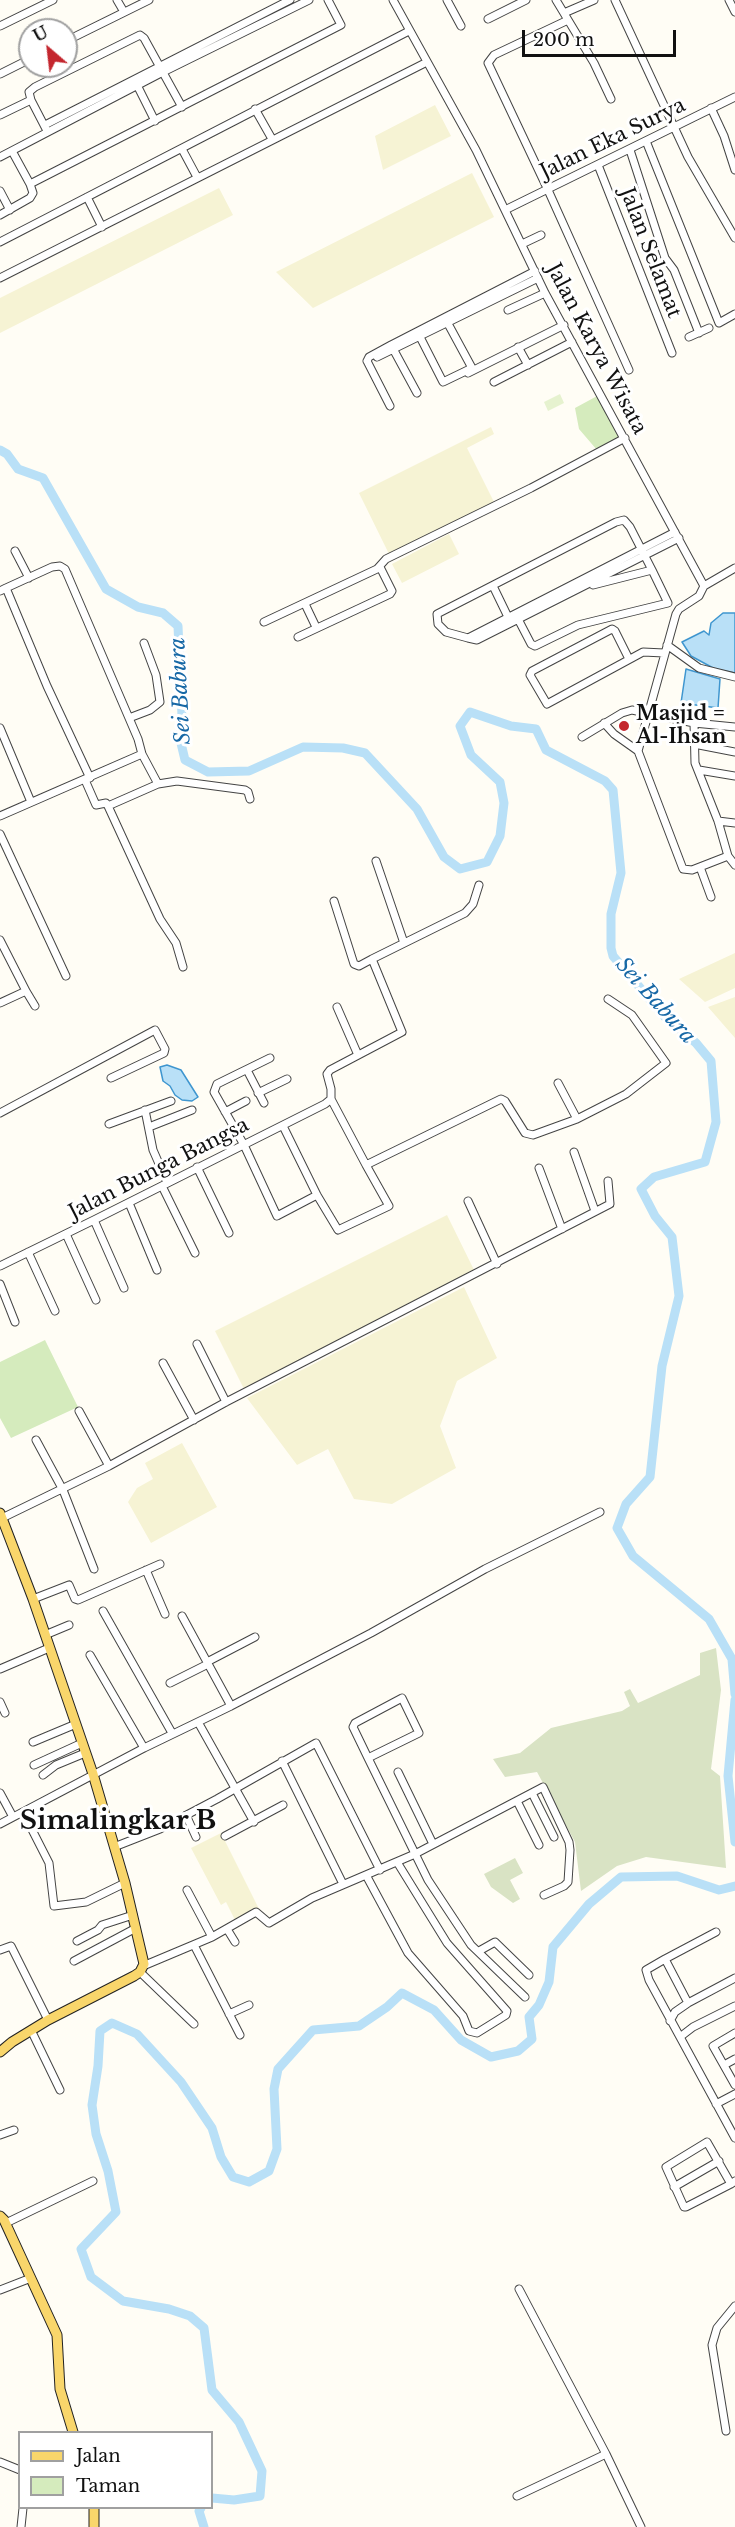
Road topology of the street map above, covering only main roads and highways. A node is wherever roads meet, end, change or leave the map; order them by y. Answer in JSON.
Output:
{"nodes":[{"id":1,"x":1,"y":1517,"type":"edge"},
{"id":2,"x":0,"y":2052,"type":"edge"},
{"id":3,"x":3,"y":2219,"type":"edge"},
{"id":4,"x":73,"y":2431,"type":"edge"},
{"id":5,"x":94,"y":2509,"type":"edge"},
{"id":6,"x":94,"y":2527,"type":"edge"}],
"edges":[{"from":1,"to":2,"type":"main road"},
{"from":3,"to":4,"type":"main road"},
{"from":5,"to":6,"type":"main road"}]}
